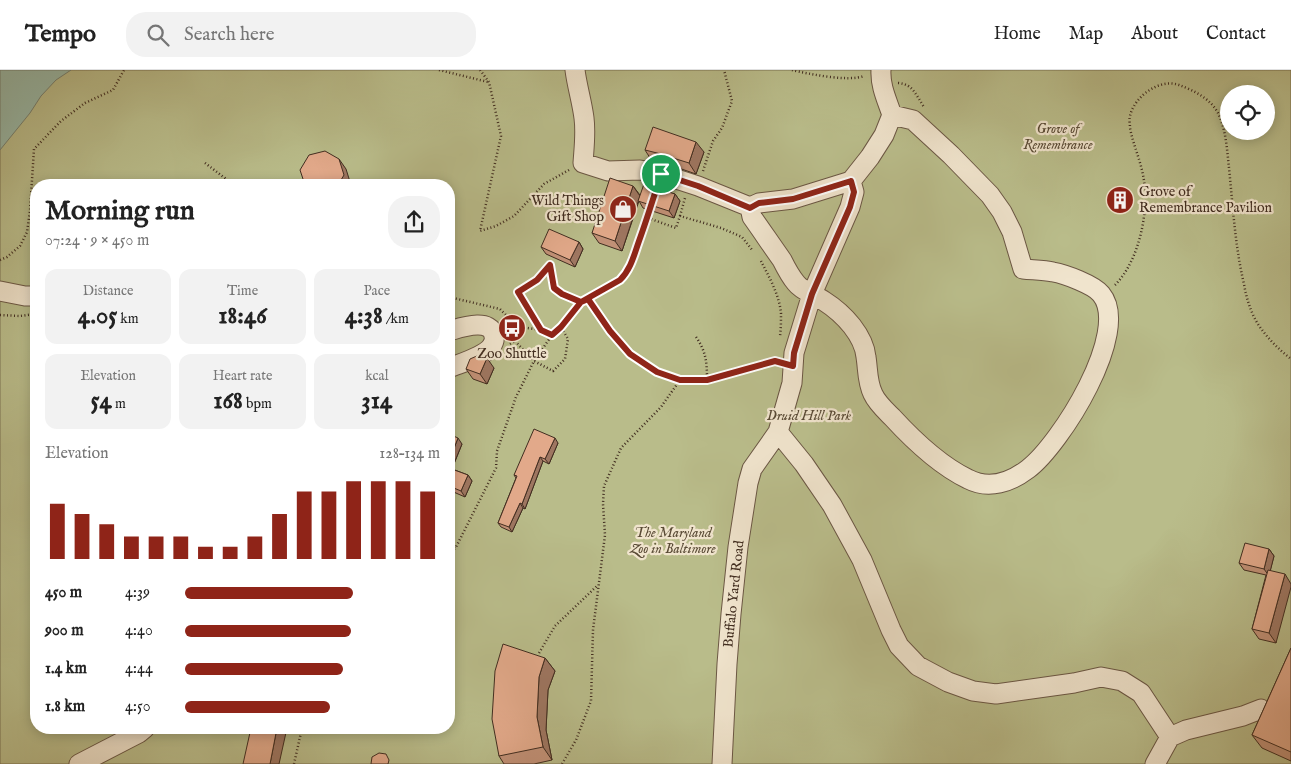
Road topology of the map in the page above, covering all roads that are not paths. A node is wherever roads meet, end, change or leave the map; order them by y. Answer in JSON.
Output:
{"nodes":[{"id":1,"x":575,"y":70,"type":"edge"},
{"id":2,"x":874,"y":72,"type":"edge"},
{"id":3,"x":892,"y":114,"type":"junction"},
{"id":4,"x":851,"y":181,"type":"junction"},
{"id":5,"x":750,"y":208,"type":"junction"},
{"id":6,"x":0,"y":291,"type":"edge"},
{"id":7,"x":812,"y":294,"type":"junction"},
{"id":8,"x":30,"y":296,"type":"edge"},
{"id":9,"x":455,"y":329,"type":"edge"},
{"id":10,"x":455,"y":365,"type":"edge"},
{"id":11,"x":778,"y":432,"type":"junction"},
{"id":12,"x":1261,"y":709,"type":"edge"},
{"id":13,"x":137,"y":734,"type":"edge"},
{"id":14,"x":1170,"y":736,"type":"junction"},
{"id":15,"x":78,"y":764,"type":"edge"},
{"id":16,"x":722,"y":764,"type":"edge"},
{"id":17,"x":1155,"y":764,"type":"edge"}],
"edges":[{"from":1,"to":5,"type":"street"},
{"from":2,"to":3,"type":"street"},
{"from":3,"to":4,"type":"street"},
{"from":3,"to":7,"type":"street"},
{"from":4,"to":5,"type":"street"},
{"from":4,"to":7,"type":"street","name":"Buffalo Yard Road"},
{"from":5,"to":7,"type":"street"},
{"from":6,"to":8,"type":"street"},
{"from":7,"to":11,"type":"street","name":"Buffalo Yard Road"},
{"from":9,"to":10,"type":"street"},
{"from":11,"to":14,"type":"street"},
{"from":11,"to":16,"type":"street","name":"Buffalo Yard Road"},
{"from":12,"to":14,"type":"street"},
{"from":13,"to":15,"type":"street"},
{"from":14,"to":17,"type":"street"}]}
